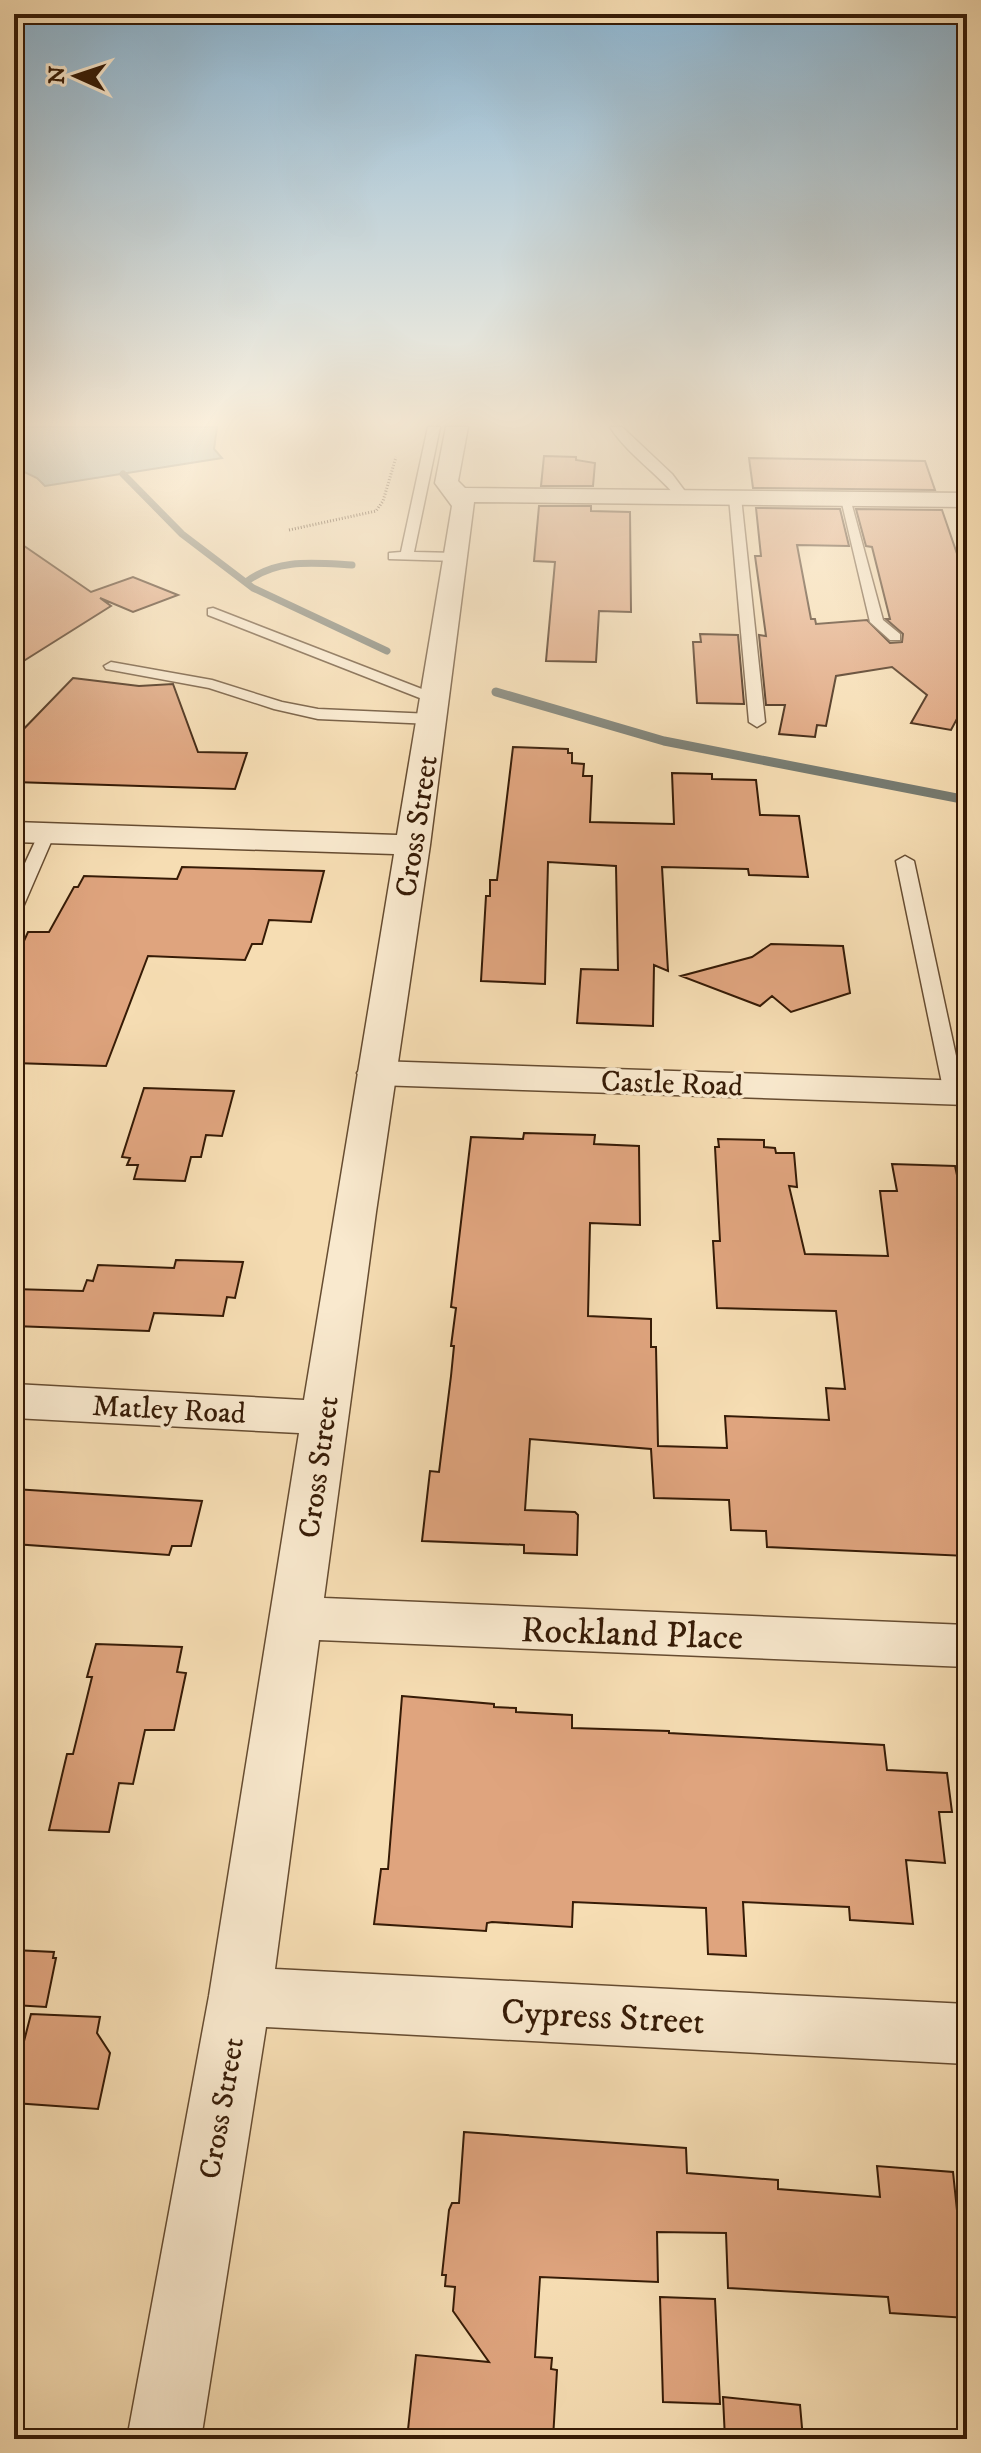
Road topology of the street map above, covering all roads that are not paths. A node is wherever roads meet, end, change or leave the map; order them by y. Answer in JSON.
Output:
{"nodes":[{"id":1,"x":404,"y":541,"type":"edge"},
{"id":2,"x":458,"y":541,"type":"edge"},
{"id":3,"x":739,"y":541,"type":"edge"},
{"id":4,"x":856,"y":541,"type":"edge"},
{"id":5,"x":456,"y":557,"type":"junction"},
{"id":6,"x":213,"y":612,"type":"dead end"},
{"id":7,"x":895,"y":637,"type":"dead end"},
{"id":8,"x":111,"y":666,"type":"dead end"},
{"id":9,"x":434,"y":709,"type":"junction"},
{"id":10,"x":757,"y":722,"type":"dead end"},
{"id":11,"x":14,"y":832,"type":"edge"},
{"id":12,"x":47,"y":833,"type":"junction"},
{"id":13,"x":414,"y":845,"type":"junction"},
{"id":14,"x":905,"y":861,"type":"dead end"},
{"id":15,"x":14,"y":907,"type":"edge"},
{"id":16,"x":377,"y":1073,"type":"junction"},
{"id":17,"x":961,"y":1093,"type":"edge"},
{"id":18,"x":14,"y":1401,"type":"edge"},
{"id":19,"x":324,"y":1418,"type":"junction"},
{"id":20,"x":297,"y":1618,"type":"junction"},
{"id":21,"x":967,"y":1646,"type":"edge"},
{"id":22,"x":240,"y":1996,"type":"junction"},
{"id":23,"x":967,"y":2034,"type":"edge"},
{"id":24,"x":164,"y":2439,"type":"edge"}],
"edges":[{"from":1,"to":5,"type":"lane"},
{"from":2,"to":5,"type":"street","name":"Cross Street"},
{"from":3,"to":10,"type":"lane"},
{"from":4,"to":7,"type":"lane"},
{"from":5,"to":9,"type":"street","name":"Cross Street"},
{"from":6,"to":9,"type":"lane"},
{"from":8,"to":9,"type":"lane"},
{"from":9,"to":13,"type":"street","name":"Cross Street"},
{"from":11,"to":12,"type":"street"},
{"from":12,"to":13,"type":"street"},
{"from":12,"to":15,"type":"lane"},
{"from":13,"to":16,"type":"street","name":"Cross Street"},
{"from":14,"to":17,"type":"lane"},
{"from":16,"to":17,"type":"street","name":"Castle Road"},
{"from":16,"to":19,"type":"street","name":"Cross Street"},
{"from":18,"to":19,"type":"street","name":"Matley Road"},
{"from":19,"to":20,"type":"street","name":"Cross Street"},
{"from":20,"to":21,"type":"street","name":"Rockland Place"},
{"from":20,"to":22,"type":"street","name":"Cross Street"},
{"from":22,"to":23,"type":"street","name":"Cypress Street"},
{"from":22,"to":24,"type":"street","name":"Cross Street"}]}
